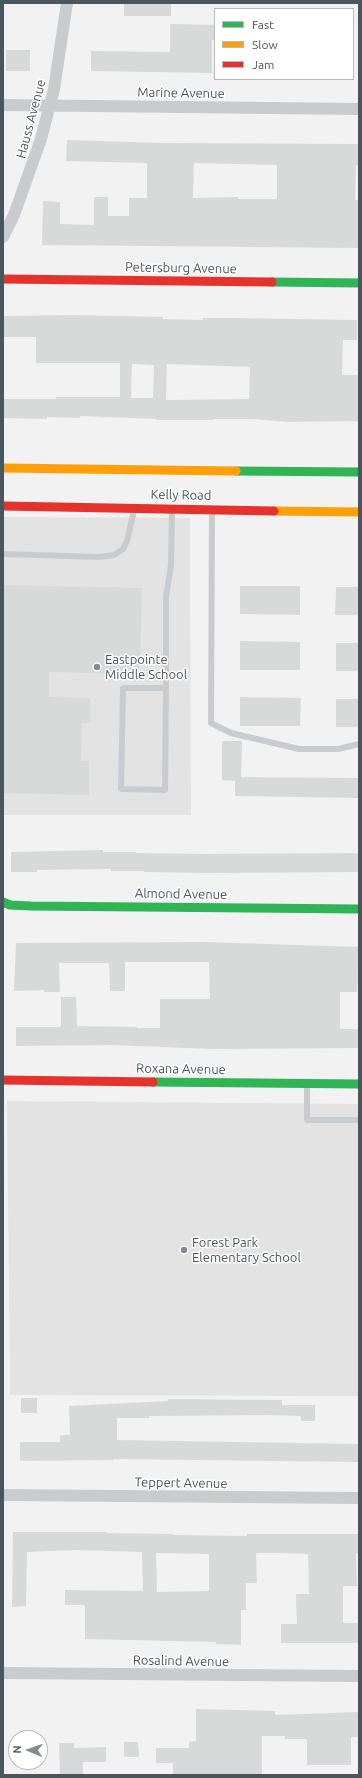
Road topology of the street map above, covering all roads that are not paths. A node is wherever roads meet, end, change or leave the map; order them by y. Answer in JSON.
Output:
{"nodes":[{"id":1,"x":67,"y":3,"type":"edge"},
{"id":2,"x":3,"y":105,"type":"edge"},
{"id":3,"x":50,"y":106,"type":"junction"},
{"id":4,"x":359,"y":109,"type":"edge"},
{"id":5,"x":3,"y":237,"type":"edge"},
{"id":6,"x":3,"y":279,"type":"edge"},
{"id":7,"x":359,"y":283,"type":"edge"},
{"id":8,"x":3,"y":468,"type":"edge"},
{"id":9,"x":359,"y":472,"type":"edge"},
{"id":10,"x":3,"y":506,"type":"edge"},
{"id":11,"x":135,"y":507,"type":"junction"},
{"id":12,"x":172,"y":508,"type":"junction"},
{"id":13,"x":212,"y":508,"type":"junction"},
{"id":14,"x":359,"y":512,"type":"edge"},
{"id":15,"x":3,"y":554,"type":"edge"},
{"id":16,"x":166,"y":688,"type":"junction"},
{"id":17,"x":359,"y":744,"type":"edge"},
{"id":18,"x":3,"y":902,"type":"edge"},
{"id":19,"x":359,"y":909,"type":"edge"},
{"id":20,"x":3,"y":1080,"type":"edge"},
{"id":21,"x":307,"y":1083,"type":"junction"},
{"id":22,"x":359,"y":1084,"type":"edge"},
{"id":23,"x":359,"y":1120,"type":"edge"},
{"id":24,"x":3,"y":1495,"type":"edge"},
{"id":25,"x":359,"y":1498,"type":"edge"},
{"id":26,"x":3,"y":1673,"type":"edge"},
{"id":27,"x":359,"y":1676,"type":"edge"}],
"edges":[{"from":1,"to":3,"type":"street","name":"Hauss Avenue"},
{"from":2,"to":3,"type":"street","name":"Marine Avenue"},
{"from":3,"to":4,"type":"street","name":"Marine Avenue"},
{"from":3,"to":5,"type":"street","name":"Hauss Avenue"},
{"from":6,"to":7,"type":"street","name":"Petersburg Avenue"},
{"from":8,"to":9,"type":"street","name":"Kelly Road"},
{"from":10,"to":11,"type":"street","name":"Kelly Road"},
{"from":11,"to":12,"type":"street","name":"Kelly Road"},
{"from":11,"to":15,"type":"lane"},
{"from":12,"to":13,"type":"street","name":"Kelly Road"},
{"from":12,"to":16,"type":"lane"},
{"from":13,"to":14,"type":"street","name":"Kelly Road"},
{"from":13,"to":17,"type":"lane"},
{"from":16,"to":16,"type":"lane"},
{"from":18,"to":19,"type":"street","name":"Almond Avenue"},
{"from":20,"to":21,"type":"street","name":"Roxana Avenue"},
{"from":21,"to":22,"type":"street","name":"Roxana Avenue"},
{"from":21,"to":23,"type":"lane"},
{"from":24,"to":25,"type":"street","name":"Teppert Avenue"},
{"from":26,"to":27,"type":"street","name":"Rosalind Avenue"}]}
